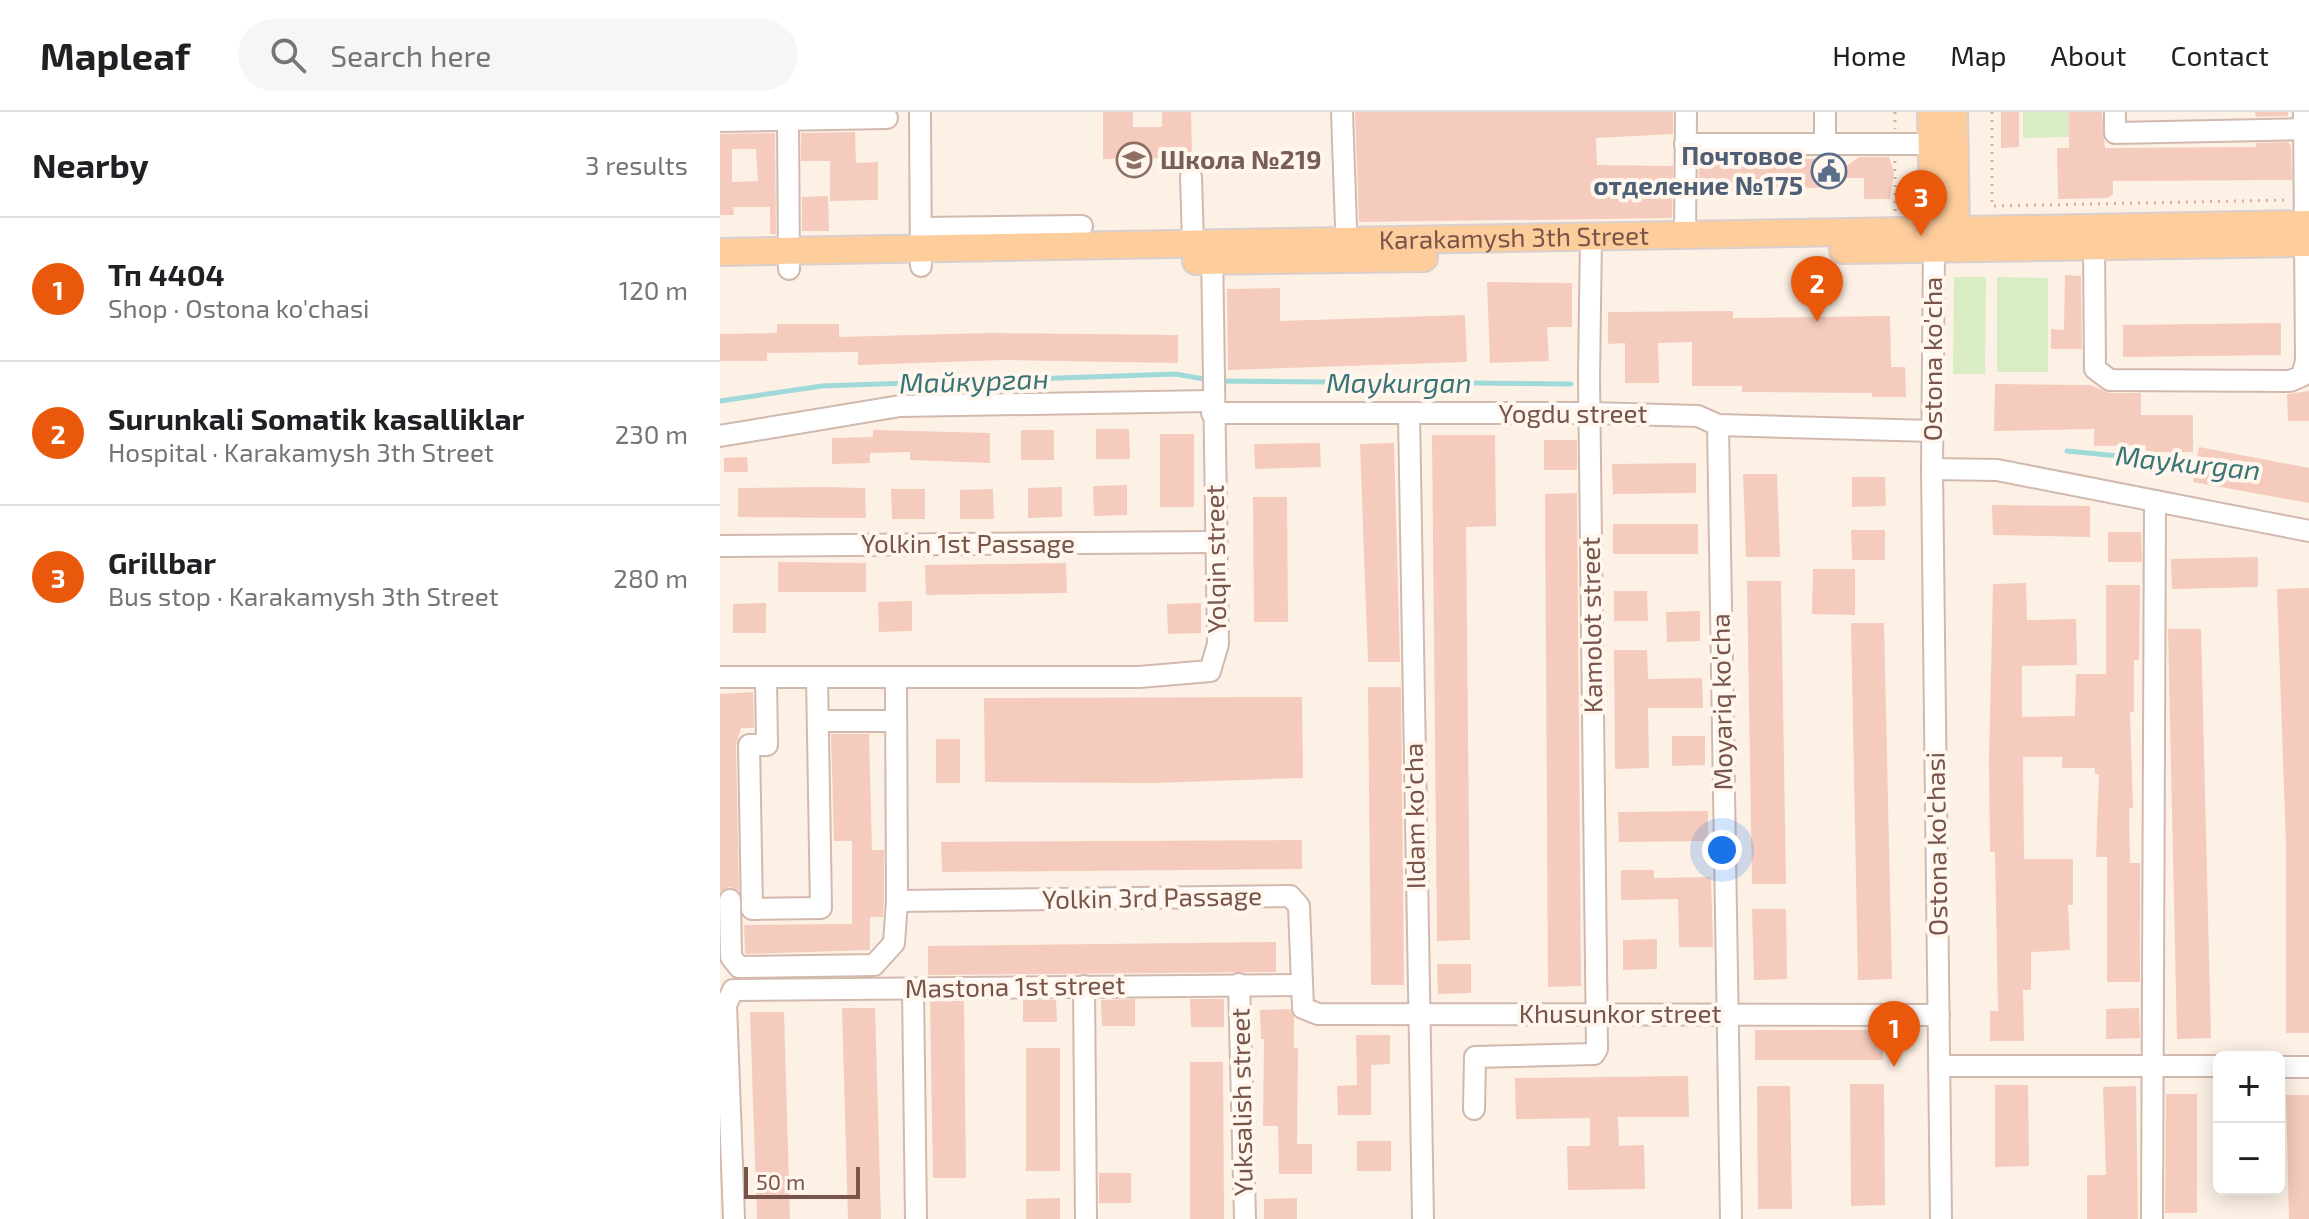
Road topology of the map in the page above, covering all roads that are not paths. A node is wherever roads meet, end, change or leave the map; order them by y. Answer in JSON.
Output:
{"nodes":[{"id":1,"x":920,"y":112,"type":"edge"},
{"id":2,"x":1342,"y":112,"type":"edge"},
{"id":3,"x":1686,"y":112,"type":"edge"},
{"id":4,"x":1825,"y":112,"type":"edge"},
{"id":5,"x":1931,"y":112,"type":"edge"},
{"id":6,"x":1954,"y":112,"type":"edge"},
{"id":7,"x":2115,"y":112,"type":"edge"},
{"id":8,"x":788,"y":118,"type":"junction"},
{"id":9,"x":887,"y":118,"type":"dead end"},
{"id":10,"x":720,"y":121,"type":"edge"},
{"id":11,"x":2226,"y":122,"type":"edge"},
{"id":12,"x":2306,"y":123,"type":"edge"},
{"id":13,"x":1685,"y":144,"type":"junction"},
{"id":14,"x":1825,"y":144,"type":"junction"},
{"id":15,"x":1932,"y":144,"type":"junction"},
{"id":16,"x":1191,"y":177,"type":"dead end"},
{"id":17,"x":1082,"y":226,"type":"dead end"},
{"id":18,"x":2306,"y":227,"type":"edge"},
{"id":19,"x":1685,"y":236,"type":"junction"},
{"id":20,"x":1941,"y":236,"type":"junction"},
{"id":21,"x":1591,"y":246,"type":"junction"},
{"id":22,"x":2094,"y":246,"type":"junction"},
{"id":23,"x":921,"y":248,"type":"junction"},
{"id":24,"x":1205,"y":249,"type":"junction"},
{"id":25,"x":1347,"y":250,"type":"junction"},
{"id":26,"x":720,"y":252,"type":"edge"},
{"id":27,"x":789,"y":260,"type":"junction"},
{"id":28,"x":720,"y":270,"type":"edge"},
{"id":29,"x":2308,"y":361,"type":"edge"},
{"id":30,"x":1212,"y":407,"type":"junction"},
{"id":31,"x":1590,"y":408,"type":"junction"},
{"id":32,"x":1409,"y":414,"type":"junction"},
{"id":33,"x":1718,"y":425,"type":"junction"},
{"id":34,"x":1932,"y":431,"type":"junction"},
{"id":35,"x":720,"y":436,"type":"edge"},
{"id":36,"x":1932,"y":469,"type":"junction"},
{"id":37,"x":2155,"y":501,"type":"junction"},
{"id":38,"x":2309,"y":531,"type":"edge"},
{"id":39,"x":1216,"y":542,"type":"junction"},
{"id":40,"x":720,"y":546,"type":"edge"},
{"id":41,"x":720,"y":677,"type":"edge"},
{"id":42,"x":766,"y":677,"type":"junction"},
{"id":43,"x":817,"y":677,"type":"junction"},
{"id":44,"x":896,"y":677,"type":"junction"},
{"id":45,"x":818,"y":721,"type":"junction"},
{"id":46,"x":896,"y":721,"type":"junction"},
{"id":47,"x":752,"y":900,"type":"junction"},
{"id":48,"x":725,"y":901,"type":"edge"},
{"id":49,"x":897,"y":901,"type":"junction"},
{"id":50,"x":1239,"y":984,"type":"junction"},
{"id":51,"x":1302,"y":985,"type":"junction"},
{"id":52,"x":1084,"y":986,"type":"junction"},
{"id":53,"x":913,"y":989,"type":"junction"},
{"id":54,"x":1597,"y":1013,"type":"junction"},
{"id":55,"x":1726,"y":1013,"type":"junction"},
{"id":56,"x":1419,"y":1015,"type":"junction"},
{"id":57,"x":1939,"y":1015,"type":"junction"},
{"id":58,"x":2154,"y":1065,"type":"junction"},
{"id":59,"x":1939,"y":1066,"type":"junction"},
{"id":60,"x":2213,"y":1066,"type":"edge"},
{"id":61,"x":2285,"y":1067,"type":"edge"},
{"id":62,"x":2309,"y":1067,"type":"edge"},
{"id":63,"x":1474,"y":1109,"type":"dead end"},
{"id":64,"x":729,"y":1209,"type":"edge"},
{"id":65,"x":916,"y":1219,"type":"edge"},
{"id":66,"x":1086,"y":1219,"type":"edge"},
{"id":67,"x":1245,"y":1219,"type":"edge"},
{"id":68,"x":1423,"y":1219,"type":"edge"},
{"id":69,"x":1731,"y":1219,"type":"edge"},
{"id":70,"x":1941,"y":1219,"type":"edge"},
{"id":71,"x":2152,"y":1219,"type":"edge"}],
"edges":[{"from":1,"to":23,"type":"street"},
{"from":2,"to":25,"type":"street"},
{"from":3,"to":13,"type":"street"},
{"from":4,"to":14,"type":"street"},
{"from":5,"to":15,"type":"main road"},
{"from":6,"to":20,"type":"main road"},
{"from":7,"to":11,"type":"street"},
{"from":8,"to":9,"type":"street"},
{"from":8,"to":10,"type":"street"},
{"from":8,"to":27,"type":"street"},
{"from":11,"to":12,"type":"street"},
{"from":12,"to":18,"type":"street"},
{"from":13,"to":14,"type":"street"},
{"from":13,"to":19,"type":"street"},
{"from":14,"to":15,"type":"street"},
{"from":15,"to":20,"type":"main road"},
{"from":16,"to":24,"type":"street"},
{"from":17,"to":23,"type":"street"},
{"from":18,"to":20,"type":"main road","name":"Karakamysh 3th Street"},
{"from":18,"to":22,"type":"main road","name":"Karakamysh 3th Street"},
{"from":18,"to":29,"type":"street"},
{"from":19,"to":20,"type":"main road","name":"Karakamysh 3th Street"},
{"from":19,"to":21,"type":"main road","name":"Karakamysh 3th Street"},
{"from":20,"to":21,"type":"main road","name":"Karakamysh 3th Street"},
{"from":20,"to":22,"type":"main road","name":"Karakamysh 3th Street"},
{"from":20,"to":34,"type":"street","name":"Ostona ko'cha"},
{"from":21,"to":25,"type":"main road","name":"Karakamysh 3th Street"},
{"from":21,"to":31,"type":"street","name":"Kamolot street"},
{"from":22,"to":29,"type":"street"},
{"from":23,"to":24,"type":"main road","name":"Karakamysh 3th Street"},
{"from":23,"to":27,"type":"main road","name":"Karakamysh 3th Street"},
{"from":24,"to":25,"type":"main road","name":"Karakamysh 3th Street"},
{"from":24,"to":30,"type":"street","name":"Yolqin street"},
{"from":26,"to":27,"type":"main road","name":"Karakamysh 3th Street"},
{"from":27,"to":28,"type":"main road","name":"Karakamysh 3th Street"},
{"from":30,"to":32,"type":"street","name":"Yogdu street"},
{"from":30,"to":35,"type":"street"},
{"from":30,"to":39,"type":"street","name":"Yolqin street"},
{"from":31,"to":32,"type":"street","name":"Yogdu street"},
{"from":31,"to":33,"type":"street","name":"Yogdu street"},
{"from":31,"to":54,"type":"street","name":"Kamolot street"},
{"from":32,"to":56,"type":"street","name":"Ildam ko'cha"},
{"from":33,"to":34,"type":"street","name":"Yogdu street"},
{"from":33,"to":55,"type":"street","name":"Moyariq ko'cha"},
{"from":34,"to":36,"type":"street","name":"Ostona ko'cha"},
{"from":36,"to":37,"type":"street"},
{"from":36,"to":57,"type":"street","name":"Ostona ko'chasi"},
{"from":37,"to":38,"type":"street"},
{"from":37,"to":58,"type":"street"},
{"from":39,"to":40,"type":"street","name":"Yolkin 1st Passage"},
{"from":39,"to":44,"type":"street","name":"Yolqin street"},
{"from":41,"to":42,"type":"street"},
{"from":42,"to":43,"type":"street"},
{"from":42,"to":47,"type":"street"},
{"from":43,"to":44,"type":"street"},
{"from":43,"to":45,"type":"street"},
{"from":44,"to":46,"type":"street"},
{"from":45,"to":46,"type":"street"},
{"from":45,"to":47,"type":"street"},
{"from":46,"to":49,"type":"street"},
{"from":47,"to":48,"type":"street"},
{"from":48,"to":49,"type":"street"},
{"from":49,"to":51,"type":"street","name":"Yolkin 3rd Passage"},
{"from":50,"to":51,"type":"street","name":"Mastona 1st street"},
{"from":50,"to":52,"type":"street","name":"Mastona 1st street"},
{"from":50,"to":67,"type":"street","name":"Yuksalish street"},
{"from":51,"to":56,"type":"street","name":"Yolkin 3rd Passage"},
{"from":52,"to":53,"type":"street","name":"Mastona 1st street"},
{"from":52,"to":66,"type":"street"},
{"from":53,"to":64,"type":"street","name":"Mastona 1st street"},
{"from":53,"to":65,"type":"street"},
{"from":54,"to":55,"type":"street","name":"Khusunkor street"},
{"from":54,"to":56,"type":"street","name":"Khusunkor street"},
{"from":54,"to":63,"type":"street","name":"Kamolot street"},
{"from":55,"to":57,"type":"street","name":"Khusunkor street"},
{"from":55,"to":69,"type":"street","name":"Moyariq ko'cha"},
{"from":56,"to":68,"type":"street","name":"Ildam ko'cha"},
{"from":57,"to":59,"type":"street","name":"Ostona ko'chasi"},
{"from":58,"to":59,"type":"street"},
{"from":58,"to":60,"type":"street"},
{"from":58,"to":71,"type":"street"},
{"from":59,"to":70,"type":"street","name":"Ostona ko'chasi"},
{"from":61,"to":62,"type":"street"}]}
